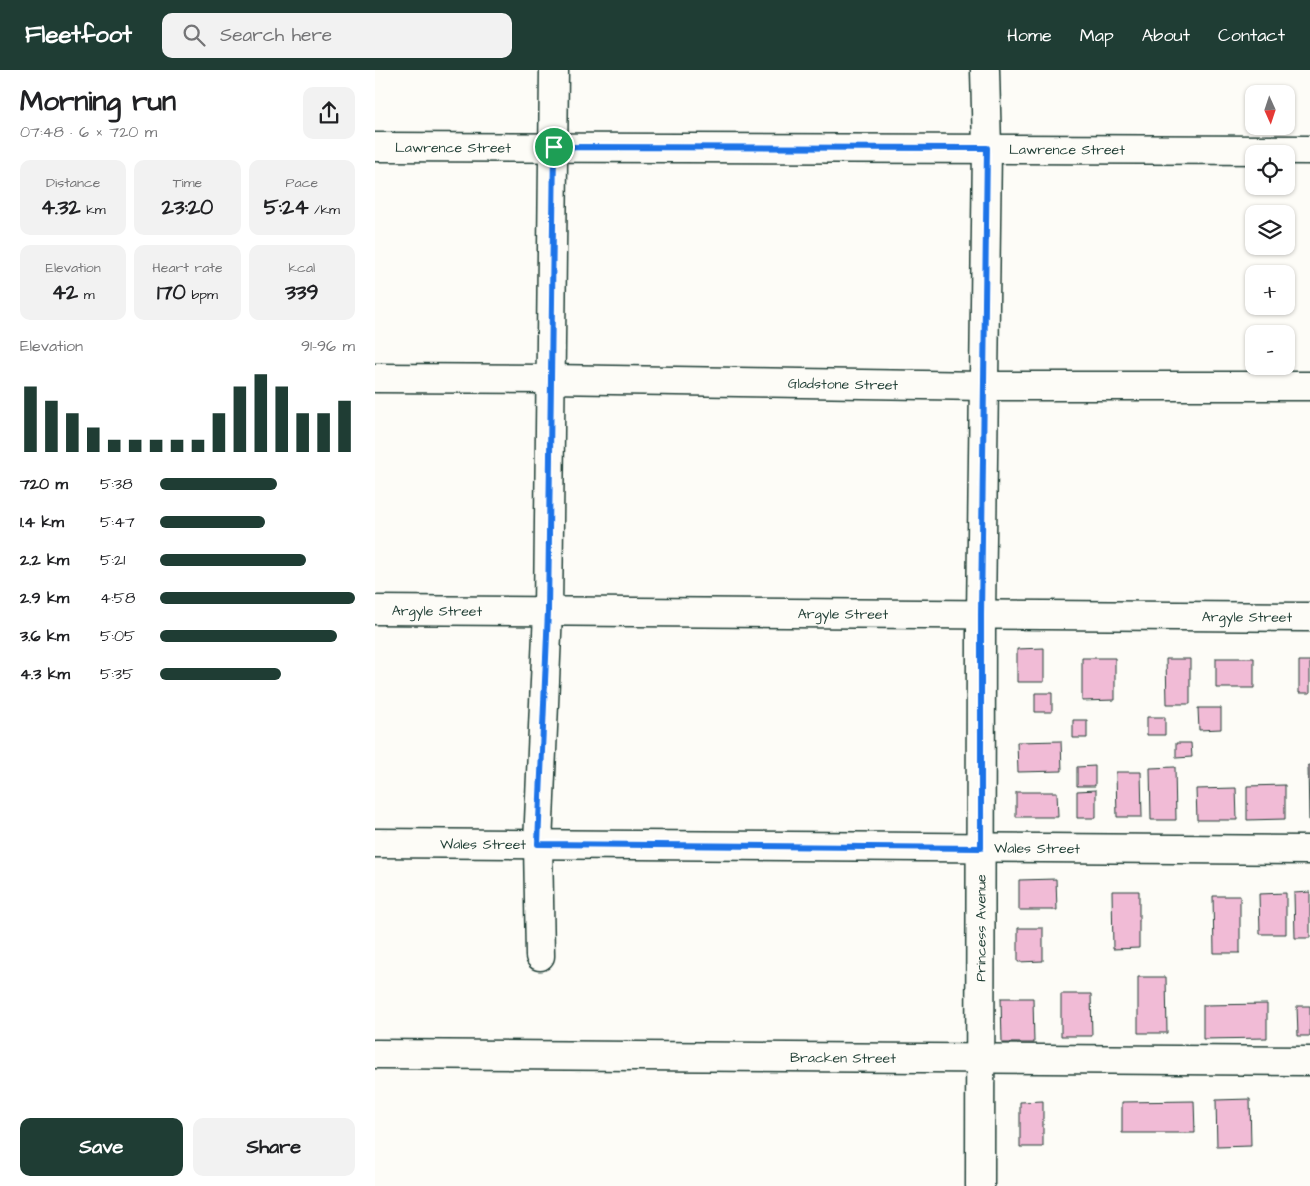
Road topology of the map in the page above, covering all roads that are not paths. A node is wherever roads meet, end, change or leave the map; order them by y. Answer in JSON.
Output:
{"nodes":[{"id":1,"x":554,"y":70,"type":"edge"},
{"id":2,"x":985,"y":70,"type":"edge"},
{"id":3,"x":375,"y":147,"type":"edge"},
{"id":4,"x":554,"y":147,"type":"junction"},
{"id":5,"x":987,"y":148,"type":"junction"},
{"id":6,"x":1310,"y":150,"type":"edge"},
{"id":7,"x":375,"y":378,"type":"edge"},
{"id":8,"x":550,"y":378,"type":"junction"},
{"id":9,"x":983,"y":386,"type":"junction"},
{"id":10,"x":1310,"y":386,"type":"edge"},
{"id":11,"x":375,"y":610,"type":"edge"},
{"id":12,"x":548,"y":611,"type":"junction"},
{"id":13,"x":981,"y":615,"type":"junction"},
{"id":14,"x":1310,"y":617,"type":"edge"},
{"id":15,"x":375,"y":843,"type":"edge"},
{"id":16,"x":538,"y":844,"type":"junction"},
{"id":17,"x":981,"y":848,"type":"junction"},
{"id":18,"x":1310,"y":850,"type":"edge"},
{"id":19,"x":540,"y":956,"type":"dead end"},
{"id":20,"x":375,"y":1054,"type":"edge"},
{"id":21,"x":980,"y":1058,"type":"junction"},
{"id":22,"x":1310,"y":1061,"type":"edge"},
{"id":23,"x":980,"y":1186,"type":"edge"}],
"edges":[{"from":1,"to":4,"type":"street"},
{"from":2,"to":5,"type":"street","name":"Princess Avenue"},
{"from":3,"to":4,"type":"street","name":"Lawrence Street"},
{"from":4,"to":5,"type":"street","name":"Lawrence Street"},
{"from":4,"to":8,"type":"street"},
{"from":5,"to":6,"type":"street","name":"Lawrence Street"},
{"from":5,"to":9,"type":"street","name":"Princess Avenue"},
{"from":7,"to":8,"type":"street","name":"Gladstone Street"},
{"from":8,"to":9,"type":"street","name":"Gladstone Street"},
{"from":8,"to":12,"type":"street"},
{"from":9,"to":10,"type":"street","name":"Gladstone Street"},
{"from":9,"to":13,"type":"street","name":"Princess Avenue"},
{"from":11,"to":12,"type":"street","name":"Argyle Street"},
{"from":12,"to":13,"type":"street","name":"Argyle Street"},
{"from":12,"to":16,"type":"street"},
{"from":13,"to":14,"type":"street","name":"Argyle Street"},
{"from":13,"to":17,"type":"street","name":"Princess Avenue"},
{"from":15,"to":16,"type":"street","name":"Wales Street"},
{"from":16,"to":17,"type":"street","name":"Wales Street"},
{"from":16,"to":19,"type":"street"},
{"from":17,"to":18,"type":"street","name":"Wales Street"},
{"from":17,"to":21,"type":"street","name":"Princess Avenue"},
{"from":20,"to":21,"type":"street","name":"Bracken Street"},
{"from":21,"to":22,"type":"street","name":"Bracken Street"},
{"from":21,"to":23,"type":"street","name":"Princess Avenue"}]}
